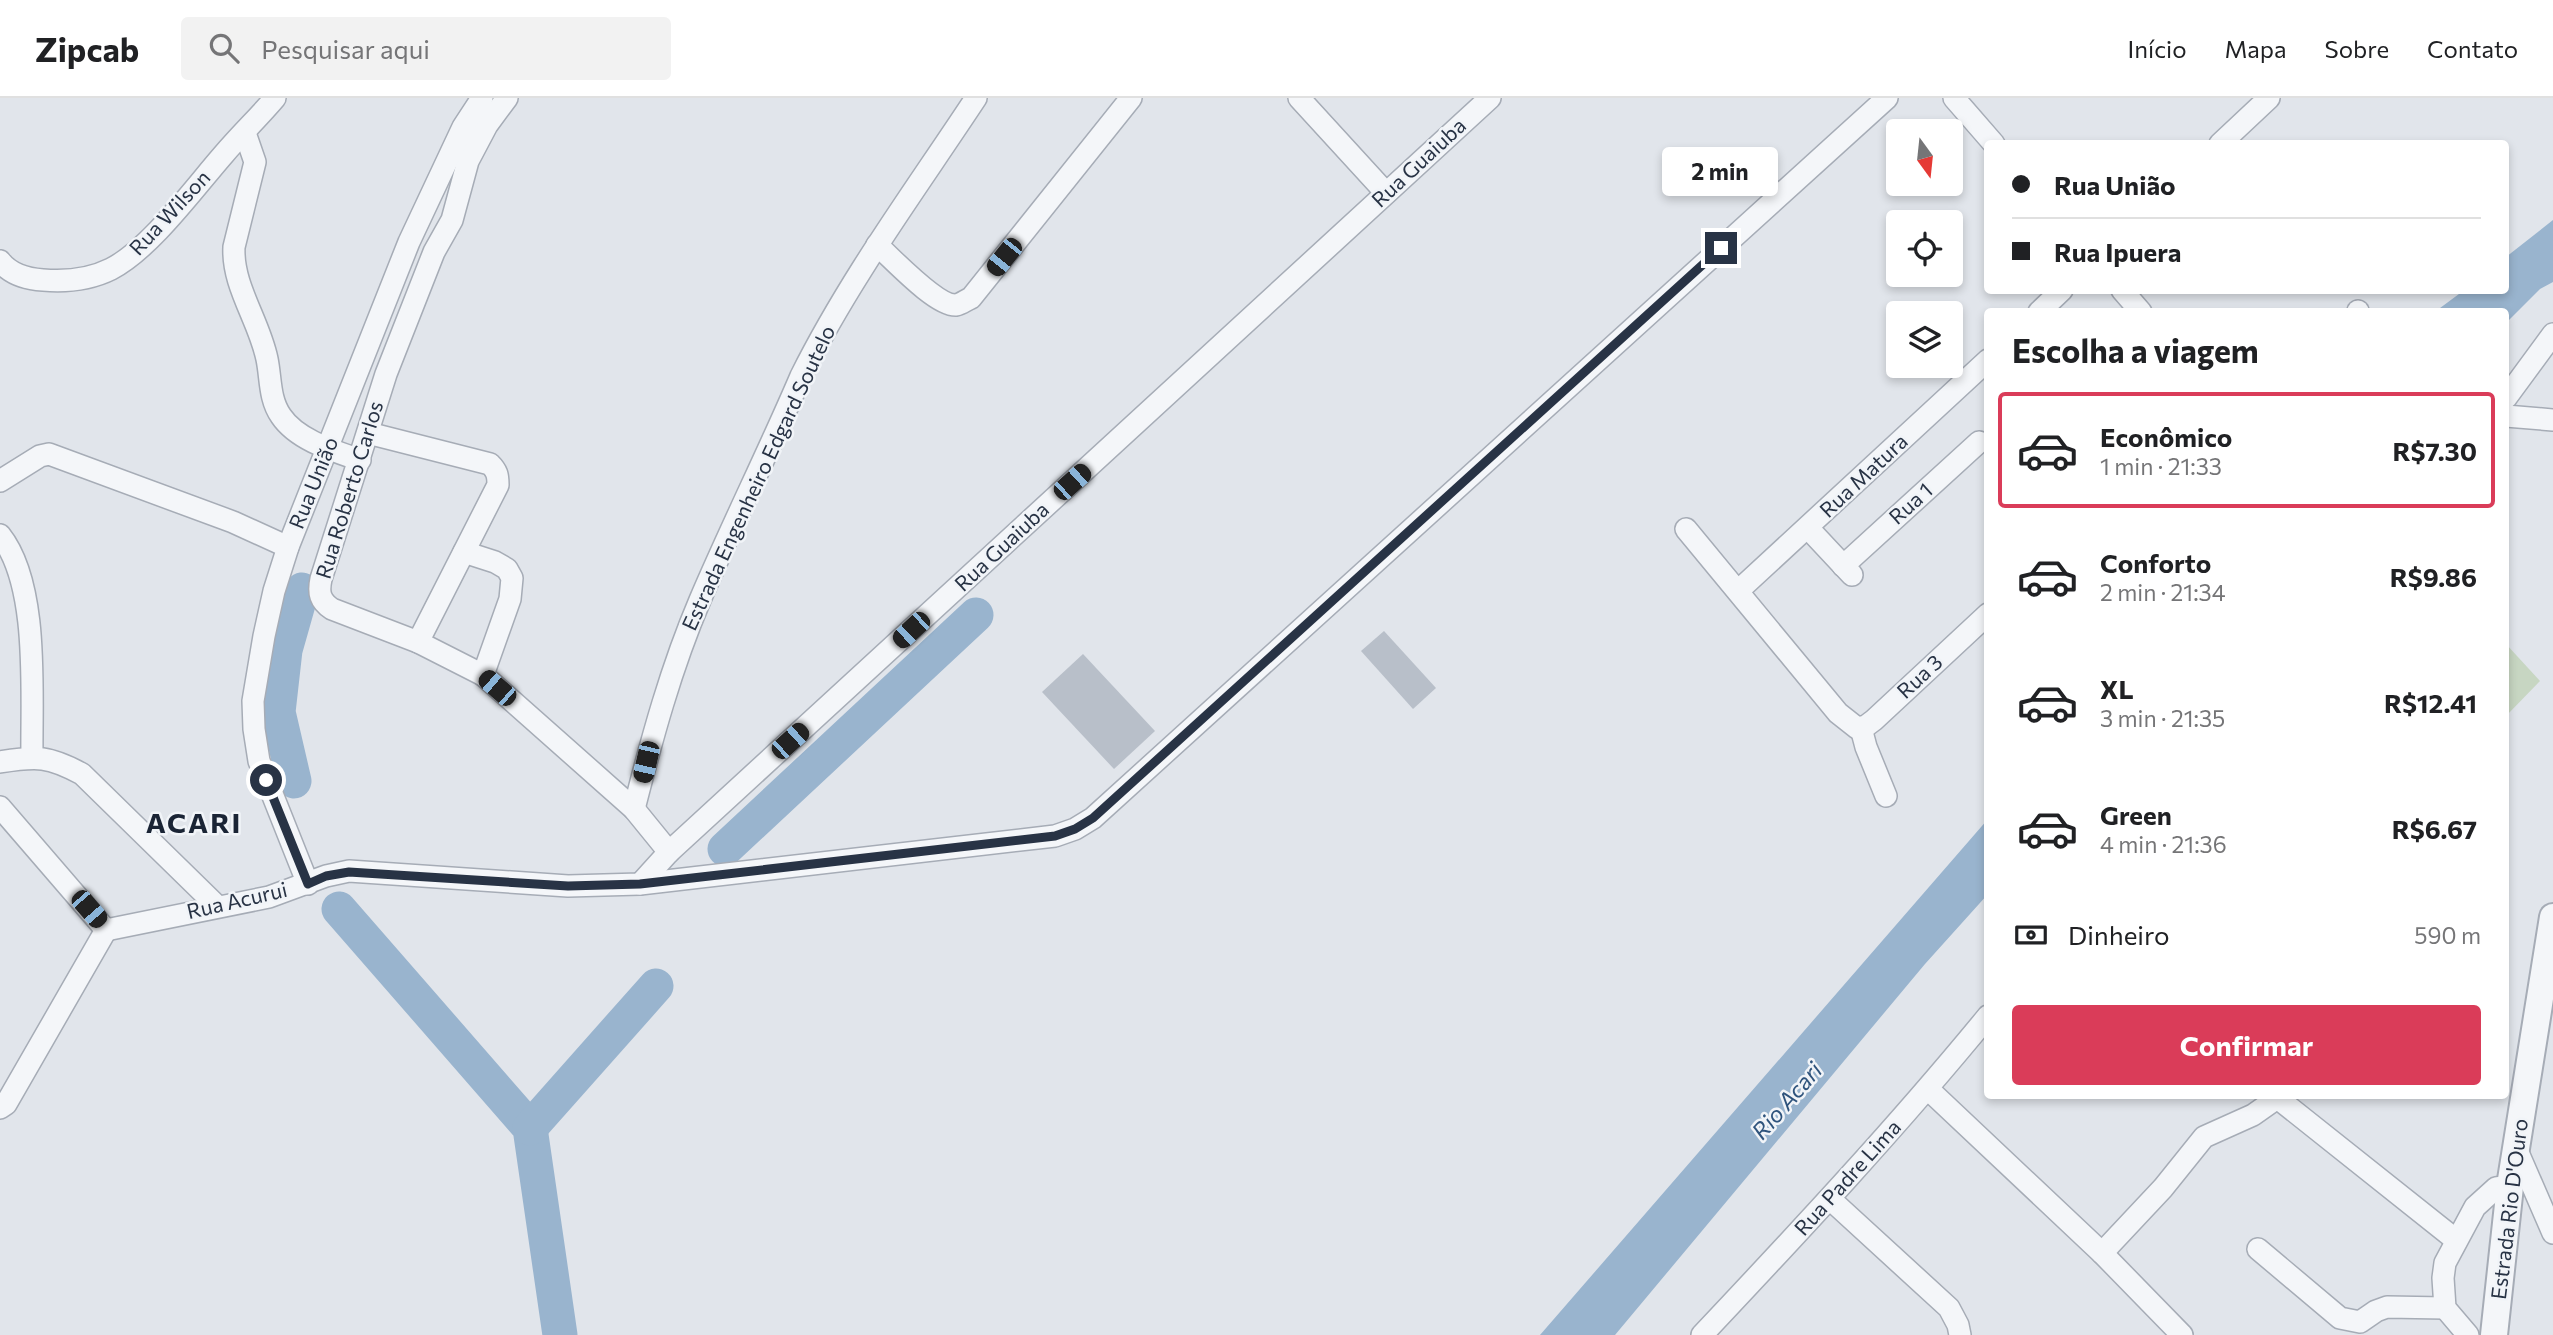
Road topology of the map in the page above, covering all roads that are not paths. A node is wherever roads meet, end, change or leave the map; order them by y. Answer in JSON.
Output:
{"nodes":[{"id":1,"x":275,"y":98,"type":"edge"},
{"id":2,"x":482,"y":98,"type":"edge"},
{"id":3,"x":507,"y":98,"type":"edge"},
{"id":4,"x":976,"y":98,"type":"edge"},
{"id":5,"x":1131,"y":98,"type":"edge"},
{"id":6,"x":1299,"y":98,"type":"edge"},
{"id":7,"x":1490,"y":98,"type":"edge"},
{"id":8,"x":1887,"y":98,"type":"edge"},
{"id":9,"x":1954,"y":98,"type":"edge"},
{"id":10,"x":2269,"y":98,"type":"edge"},
{"id":11,"x":245,"y":133,"type":"junction"},
{"id":12,"x":1991,"y":140,"type":"edge"},
{"id":13,"x":2224,"y":140,"type":"edge"},
{"id":14,"x":1386,"y":193,"type":"junction"},
{"id":15,"x":877,"y":245,"type":"junction"},
{"id":16,"x":1,"y":266,"type":"edge"},
{"id":17,"x":2058,"y":294,"type":"edge"},
{"id":18,"x":2125,"y":294,"type":"edge"},
{"id":19,"x":2043,"y":308,"type":"edge"},
{"id":20,"x":2138,"y":308,"type":"edge"},
{"id":21,"x":2553,"y":334,"type":"edge"},
{"id":22,"x":1984,"y":363,"type":"edge"},
{"id":23,"x":2509,"y":394,"type":"edge"},
{"id":24,"x":2509,"y":416,"type":"edge"},
{"id":25,"x":2553,"y":419,"type":"edge"},
{"id":26,"x":368,"y":433,"type":"junction"},
{"id":27,"x":1979,"y":442,"type":"dead end"},
{"id":28,"x":328,"y":449,"type":"junction"},
{"id":29,"x":360,"y":460,"type":"junction"},
{"id":30,"x":0,"y":481,"type":"edge"},
{"id":31,"x":1808,"y":528,"type":"junction"},
{"id":32,"x":1686,"y":529,"type":"dead end"},
{"id":33,"x":0,"y":535,"type":"edge"},
{"id":34,"x":288,"y":547,"type":"junction"},
{"id":35,"x":464,"y":552,"type":"junction"},
{"id":36,"x":1738,"y":591,"type":"junction"},
{"id":37,"x":1984,"y":618,"type":"edge"},
{"id":38,"x":418,"y":642,"type":"junction"},
{"id":39,"x":483,"y":675,"type":"junction"},
{"id":40,"x":1855,"y":725,"type":"junction"},
{"id":41,"x":32,"y":757,"type":"junction"},
{"id":42,"x":0,"y":762,"type":"edge"},
{"id":43,"x":1886,"y":796,"type":"dead end"},
{"id":44,"x":0,"y":807,"type":"edge"},
{"id":45,"x":634,"y":809,"type":"junction"},
{"id":46,"x":669,"y":852,"type":"junction"},
{"id":47,"x":308,"y":884,"type":"junction"},
{"id":48,"x":640,"y":884,"type":"junction"},
{"id":49,"x":216,"y":906,"type":"junction"},
{"id":50,"x":2553,"y":917,"type":"edge"},
{"id":51,"x":106,"y":930,"type":"junction"},
{"id":52,"x":1984,"y":1021,"type":"edge"},
{"id":53,"x":1928,"y":1089,"type":"junction"},
{"id":54,"x":2274,"y":1099,"type":"edge"},
{"id":55,"x":2282,"y":1099,"type":"edge"},
{"id":56,"x":0,"y":1108,"type":"edge"},
{"id":57,"x":2516,"y":1148,"type":"junction"},
{"id":58,"x":2510,"y":1186,"type":"junction"},
{"id":59,"x":1830,"y":1199,"type":"junction"},
{"id":60,"x":2553,"y":1233,"type":"edge"},
{"id":61,"x":2456,"y":1240,"type":"junction"},
{"id":62,"x":2258,"y":1249,"type":"dead end"},
{"id":63,"x":2102,"y":1253,"type":"junction"},
{"id":64,"x":2445,"y":1308,"type":"junction"},
{"id":65,"x":2497,"y":1308,"type":"junction"},
{"id":66,"x":1702,"y":1335,"type":"edge"},
{"id":67,"x":1960,"y":1335,"type":"edge"},
{"id":68,"x":2182,"y":1335,"type":"edge"},
{"id":69,"x":2468,"y":1335,"type":"edge"},
{"id":70,"x":2474,"y":1335,"type":"edge"},
{"id":71,"x":2494,"y":1335,"type":"edge"}],
"edges":[{"from":1,"to":11,"type":"street","name":"Rua Wilson"},
{"from":2,"to":28,"type":"street","name":"Rua União"},
{"from":3,"to":26,"type":"street","name":"Rua Roberto Carlos"},
{"from":4,"to":15,"type":"street","name":"Estrada Engenheiro Edgard Soutelo"},
{"from":5,"to":15,"type":"street"},
{"from":6,"to":14,"type":"street"},
{"from":7,"to":14,"type":"street","name":"Rua Guaiuba"},
{"from":8,"to":48,"type":"street","name":"Rua Acurui"},
{"from":9,"to":12,"type":"street"},
{"from":10,"to":13,"type":"street"},
{"from":11,"to":16,"type":"street","name":"Rua Wilson"},
{"from":11,"to":28,"type":"street"},
{"from":14,"to":46,"type":"street","name":"Rua Guaiuba"},
{"from":15,"to":45,"type":"street","name":"Estrada Engenheiro Edgard Soutelo"},
{"from":17,"to":19,"type":"street"},
{"from":18,"to":20,"type":"street"},
{"from":21,"to":23,"type":"street"},
{"from":22,"to":31,"type":"street","name":"Rua Matura"},
{"from":24,"to":25,"type":"street"},
{"from":26,"to":29,"type":"street","name":"Rua Roberto Carlos"},
{"from":26,"to":35,"type":"street"},
{"from":27,"to":31,"type":"street","name":"Rua 1"},
{"from":28,"to":29,"type":"street"},
{"from":28,"to":34,"type":"street","name":"Rua União"},
{"from":29,"to":38,"type":"street","name":"Rua Roberto Carlos"},
{"from":30,"to":34,"type":"street"},
{"from":31,"to":36,"type":"street","name":"Rua Matura"},
{"from":32,"to":36,"type":"street"},
{"from":33,"to":41,"type":"street"},
{"from":34,"to":47,"type":"street","name":"Rua União"},
{"from":35,"to":38,"type":"street"},
{"from":35,"to":39,"type":"street"},
{"from":36,"to":40,"type":"street"},
{"from":37,"to":40,"type":"street","name":"Rua 3"},
{"from":38,"to":39,"type":"street","name":"Rua Roberto Carlos"},
{"from":39,"to":45,"type":"street","name":"Rua Roberto Carlos"},
{"from":40,"to":43,"type":"street"},
{"from":41,"to":42,"type":"street"},
{"from":41,"to":49,"type":"street"},
{"from":44,"to":51,"type":"street"},
{"from":45,"to":46,"type":"street","name":"Rua Roberto Carlos"},
{"from":46,"to":48,"type":"street","name":"Rua Guaiuba"},
{"from":47,"to":48,"type":"street","name":"Rua Acurui"},
{"from":47,"to":49,"type":"street","name":"Rua Acurui"},
{"from":49,"to":51,"type":"street","name":"Rua Acurui"},
{"from":50,"to":57,"type":"street","name":"Estrada Rio D'Ouro"},
{"from":51,"to":56,"type":"street"},
{"from":52,"to":53,"type":"street","name":"Rua Padre Lima"},
{"from":53,"to":59,"type":"street","name":"Rua Padre Lima"},
{"from":53,"to":63,"type":"street"},
{"from":54,"to":63,"type":"street"},
{"from":55,"to":61,"type":"street"},
{"from":57,"to":58,"type":"street","name":"Estrada Rio D'Ouro"},
{"from":57,"to":60,"type":"street"},
{"from":58,"to":61,"type":"street"},
{"from":58,"to":65,"type":"street","name":"Estrada Rio D'Ouro"},
{"from":59,"to":66,"type":"street","name":"Rua Padre Lima"},
{"from":59,"to":67,"type":"street"},
{"from":61,"to":64,"type":"street"},
{"from":62,"to":64,"type":"street"},
{"from":63,"to":68,"type":"street"},
{"from":64,"to":69,"type":"street"},
{"from":65,"to":70,"type":"street"},
{"from":65,"to":71,"type":"street","name":"Estrada Rio D'Ouro"}]}
